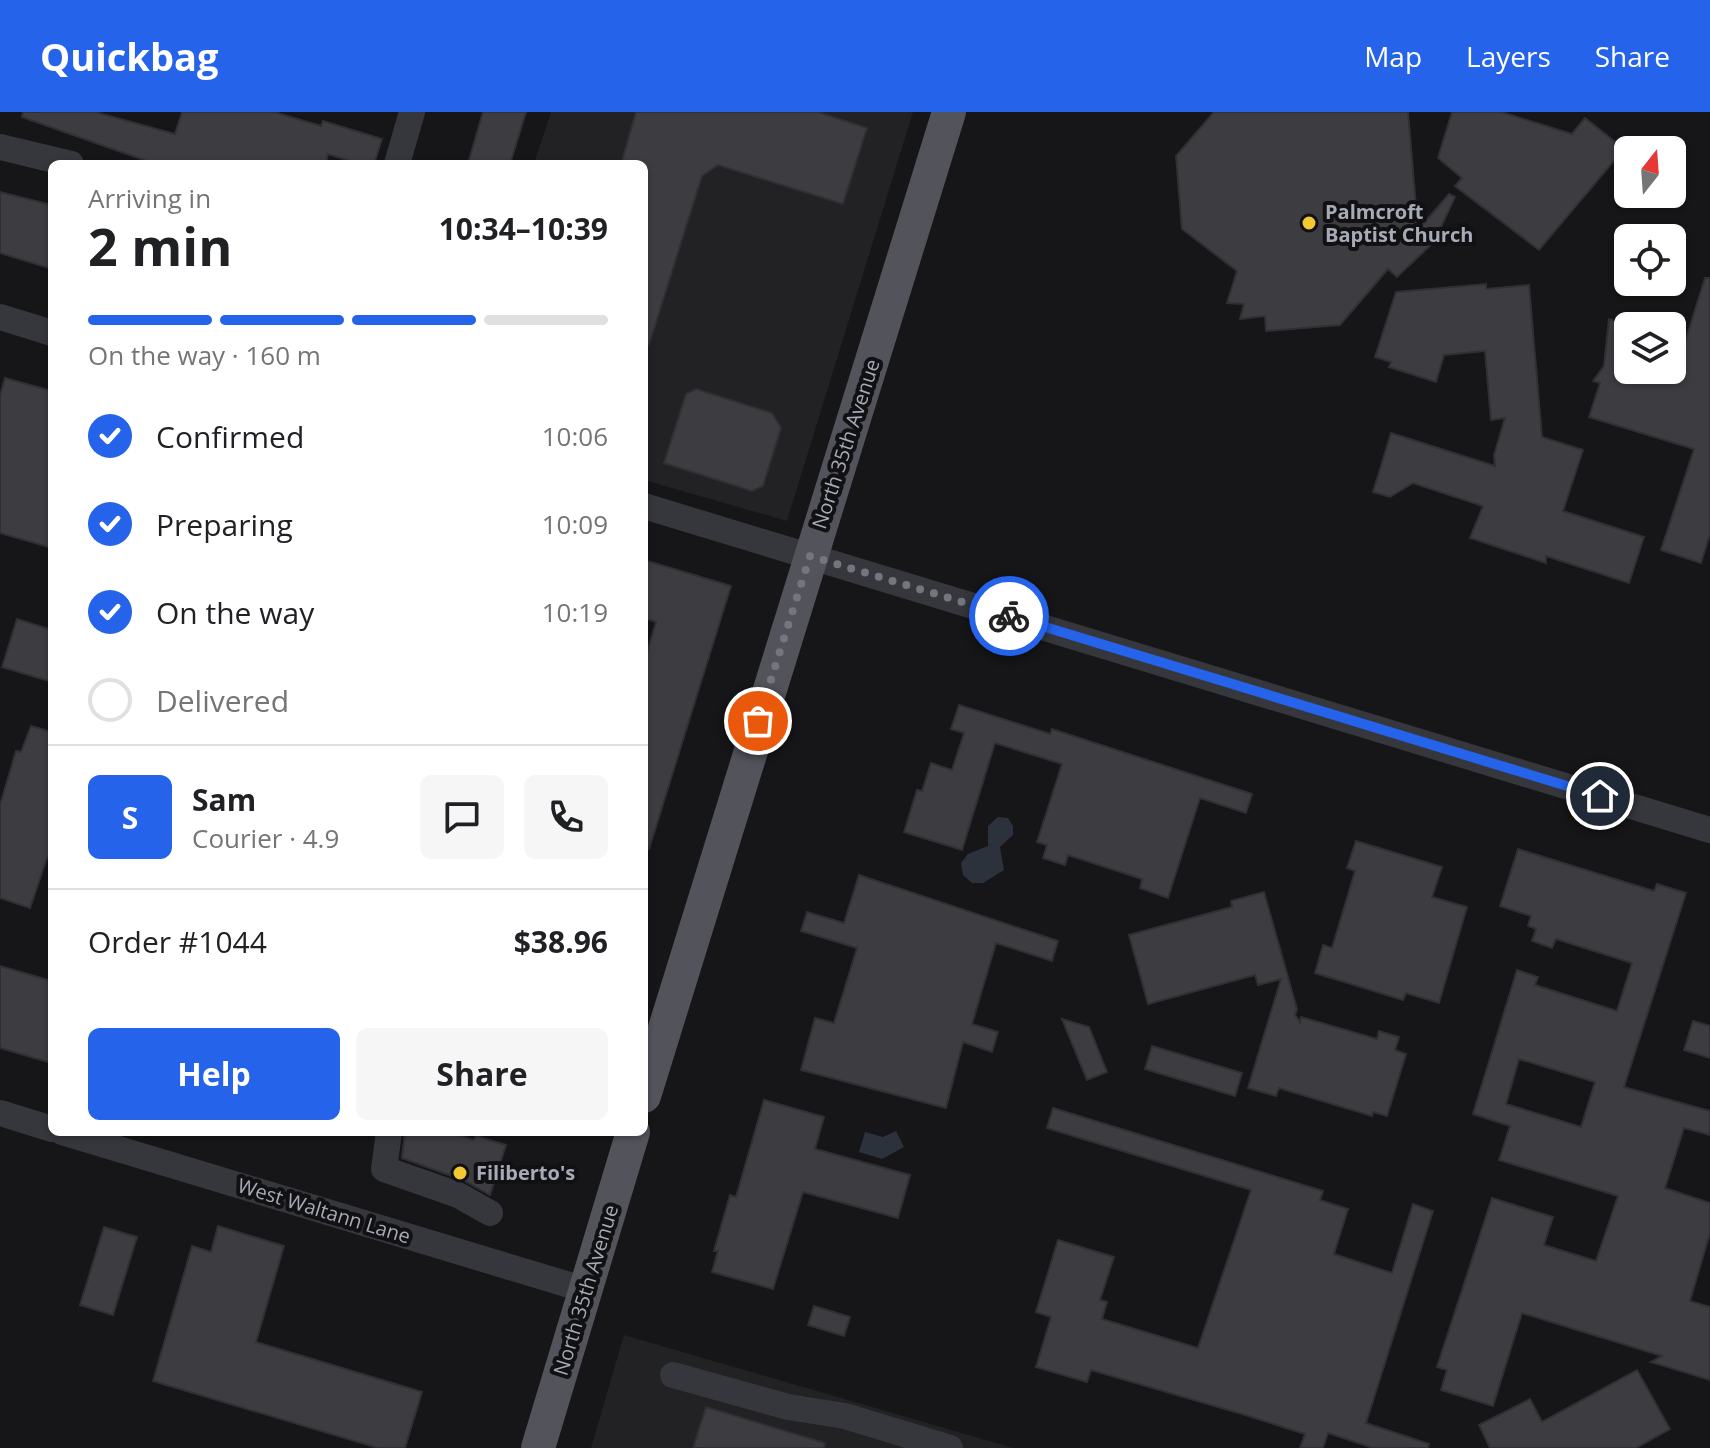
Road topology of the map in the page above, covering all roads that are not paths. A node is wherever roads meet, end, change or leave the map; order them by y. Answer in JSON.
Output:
{"nodes":[{"id":1,"x":412,"y":112,"type":"edge"},
{"id":2,"x":949,"y":112,"type":"edge"},
{"id":3,"x":0,"y":147,"type":"edge"},
{"id":4,"x":54,"y":160,"type":"edge"},
{"id":5,"x":398,"y":160,"type":"edge"},
{"id":6,"x":0,"y":317,"type":"edge"},
{"id":7,"x":48,"y":332,"type":"edge"},
{"id":8,"x":648,"y":507,"type":"edge"},
{"id":9,"x":810,"y":556,"type":"junction"},
{"id":10,"x":1710,"y":830,"type":"edge"},
{"id":11,"x":648,"y":1083,"type":"edge"},
{"id":12,"x":0,"y":1113,"type":"edge"},
{"id":13,"x":48,"y":1128,"type":"edge"},
{"id":14,"x":75,"y":1136,"type":"edge"},
{"id":15,"x":388,"y":1136,"type":"edge"},
{"id":16,"x":632,"y":1136,"type":"edge"},
{"id":17,"x":490,"y":1213,"type":"dead end"},
{"id":18,"x":586,"y":1290,"type":"junction"},
{"id":19,"x":673,"y":1375,"type":"dead end"},
{"id":20,"x":538,"y":1448,"type":"edge"},
{"id":21,"x":950,"y":1448,"type":"edge"}],
"edges":[{"from":1,"to":5,"type":"street"},
{"from":2,"to":9,"type":"main road","name":"North 35th Avenue"},
{"from":3,"to":4,"type":"street"},
{"from":6,"to":7,"type":"street"},
{"from":8,"to":9,"type":"street"},
{"from":9,"to":10,"type":"street"},
{"from":9,"to":11,"type":"main road","name":"North 35th Avenue"},
{"from":12,"to":13,"type":"street"},
{"from":14,"to":18,"type":"street","name":"West Waltann Lane"},
{"from":15,"to":17,"type":"street"},
{"from":16,"to":18,"type":"main road","name":"North 35th Avenue"},
{"from":18,"to":20,"type":"main road","name":"North 35th Avenue"},
{"from":19,"to":21,"type":"street"}]}
